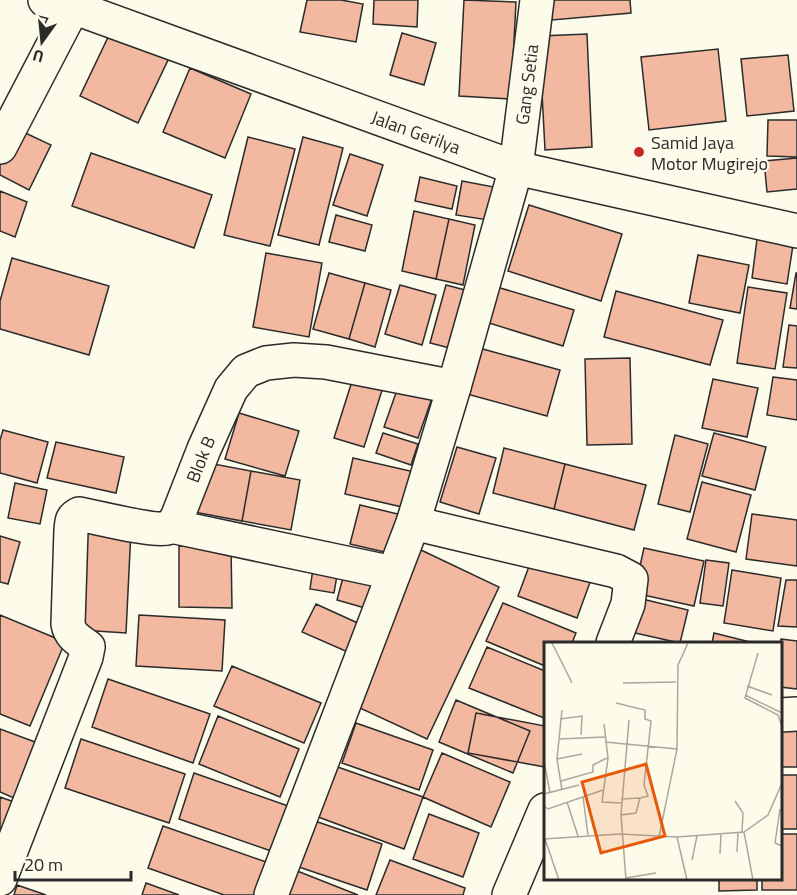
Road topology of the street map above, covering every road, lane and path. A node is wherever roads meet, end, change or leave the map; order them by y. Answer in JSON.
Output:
{"nodes":[{"id":1,"x":537,"y":0,"type":"edge"},
{"id":2,"x":59,"y":4,"type":"edge"},
{"id":3,"x":0,"y":147,"type":"edge"},
{"id":4,"x":516,"y":168,"type":"junction"},
{"id":5,"x":797,"y":231,"type":"edge"},
{"id":6,"x":454,"y":387,"type":"junction"},
{"id":7,"x":413,"y":523,"type":"junction"},
{"id":8,"x":171,"y":526,"type":"junction"},
{"id":9,"x":393,"y":573,"type":"junction"},
{"id":10,"x":613,"y":642,"type":"edge"},
{"id":11,"x":797,"y":714,"type":"edge"},
{"id":12,"x":782,"y":715,"type":"edge"},
{"id":13,"x":544,"y":812,"type":"edge"},
{"id":14,"x":0,"y":879,"type":"edge"},
{"id":15,"x":271,"y":895,"type":"edge"},
{"id":16,"x":509,"y":895,"type":"edge"}],
"edges":[{"from":1,"to":4,"type":"street","name":"Gang Setia"},
{"from":2,"to":3,"type":"street"},
{"from":2,"to":4,"type":"street","name":"Jalan Gerilya"},
{"from":4,"to":5,"type":"street","name":"Jalan Gerilya"},
{"from":4,"to":6,"type":"street","name":"Gang Setia"},
{"from":6,"to":7,"type":"street","name":"Gang Setia"},
{"from":6,"to":8,"type":"street","name":"Blok B"},
{"from":7,"to":9,"type":"street","name":"Gang Setia"},
{"from":7,"to":10,"type":"street"},
{"from":8,"to":9,"type":"street"},
{"from":8,"to":14,"type":"street"},
{"from":9,"to":15,"type":"street","name":"Gang Setia"},
{"from":11,"to":12,"type":"street"},
{"from":13,"to":16,"type":"street"}]}
